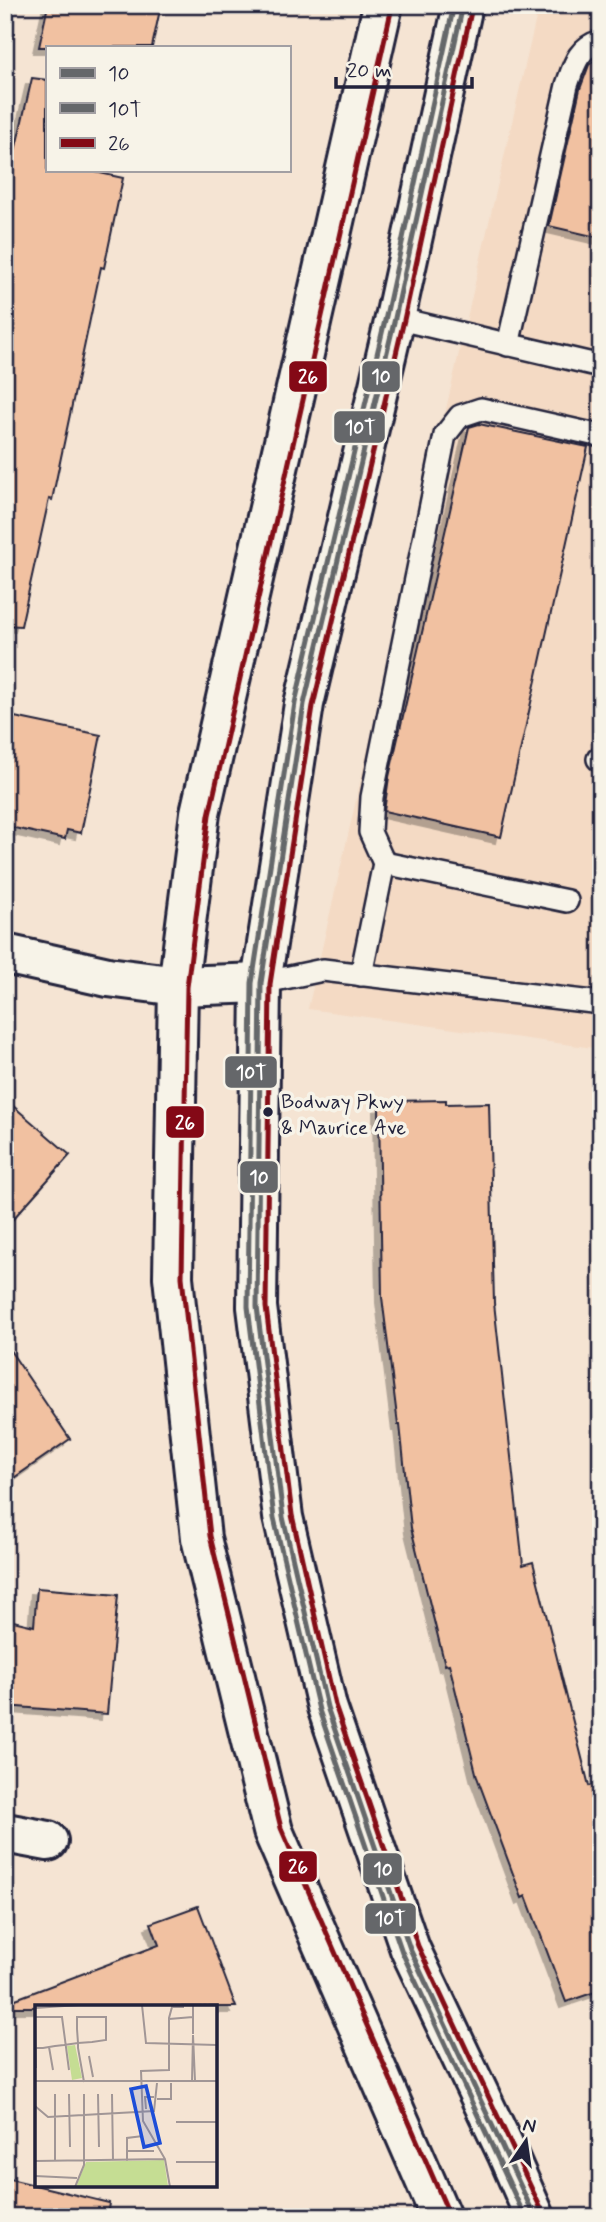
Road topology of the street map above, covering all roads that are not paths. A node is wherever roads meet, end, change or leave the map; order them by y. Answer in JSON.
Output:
{"nodes":[{"id":1,"x":383,"y":5,"type":"edge"},
{"id":2,"x":463,"y":5,"type":"edge"},
{"id":3,"x":601,"y":41,"type":"edge"},
{"id":4,"x":395,"y":318,"type":"junction"},
{"id":5,"x":508,"y":345,"type":"junction"},
{"id":6,"x":601,"y":366,"type":"edge"},
{"id":7,"x":601,"y":436,"type":"edge"},
{"id":8,"x":384,"y":863,"type":"junction"},
{"id":9,"x":567,"y":901,"type":"dead end"},
{"id":10,"x":5,"y":954,"type":"edge"},
{"id":11,"x":361,"y":975,"type":"junction"},
{"id":12,"x":261,"y":983,"type":"junction"},
{"id":13,"x":178,"y":986,"type":"junction"},
{"id":14,"x":601,"y":1003,"type":"edge"},
{"id":15,"x":5,"y":1833,"type":"edge"},
{"id":16,"x":48,"y":1841,"type":"dead end"},
{"id":17,"x":441,"y":2217,"type":"edge"},
{"id":18,"x":535,"y":2217,"type":"edge"}],
"edges":[{"from":1,"to":13,"type":"street"},
{"from":2,"to":4,"type":"street"},
{"from":3,"to":5,"type":"lane"},
{"from":4,"to":5,"type":"lane"},
{"from":4,"to":12,"type":"street"},
{"from":5,"to":6,"type":"lane"},
{"from":7,"to":8,"type":"lane"},
{"from":8,"to":9,"type":"lane"},
{"from":8,"to":11,"type":"lane"},
{"from":10,"to":13,"type":"street"},
{"from":11,"to":12,"type":"lane"},
{"from":11,"to":14,"type":"lane"},
{"from":12,"to":13,"type":"street"},
{"from":12,"to":18,"type":"street"},
{"from":13,"to":17,"type":"street"},
{"from":15,"to":16,"type":"street"}]}
